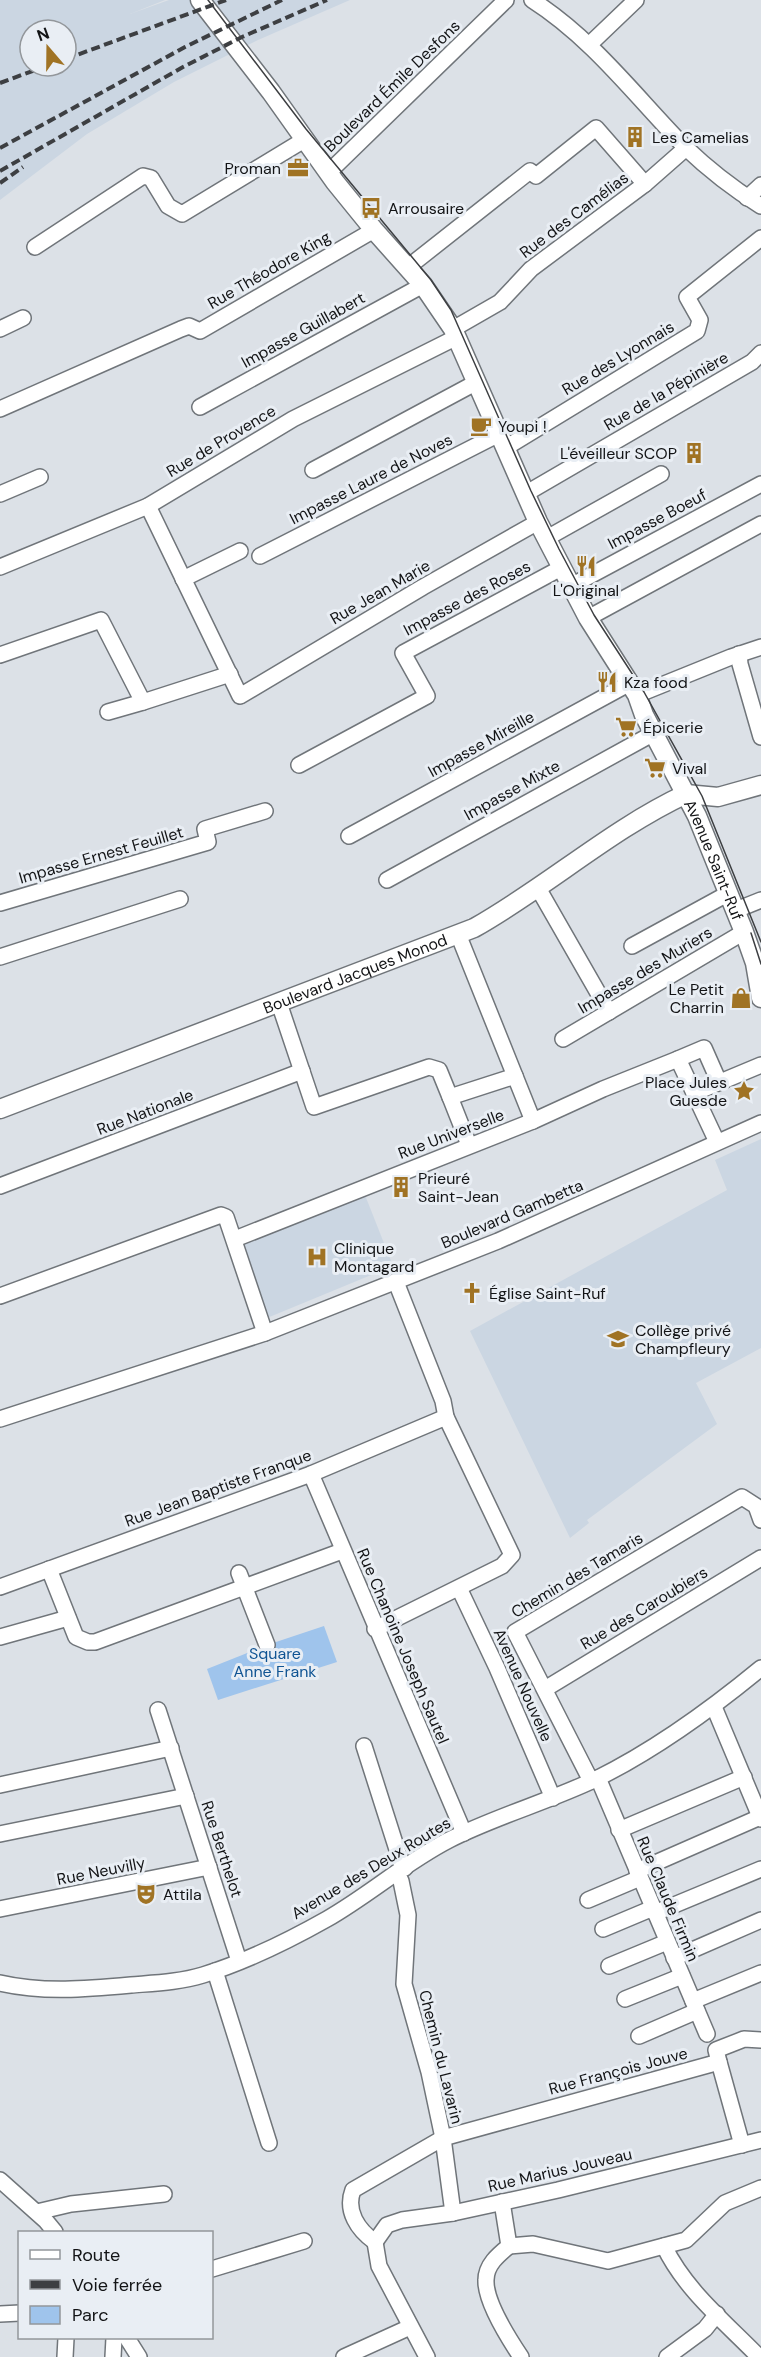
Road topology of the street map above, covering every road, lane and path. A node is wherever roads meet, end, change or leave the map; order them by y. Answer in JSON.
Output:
{"nodes":[{"id":1,"x":200,"y":0,"type":"edge"},
{"id":2,"x":506,"y":0,"type":"edge"},
{"id":3,"x":532,"y":0,"type":"edge"},
{"id":4,"x":636,"y":0,"type":"edge"},
{"id":5,"x":552,"y":5,"type":"edge"},
{"id":6,"x":590,"y":44,"type":"junction"},
{"id":7,"x":304,"y":140,"type":"junction"},
{"id":8,"x":686,"y":148,"type":"junction"},
{"id":9,"x":328,"y":173,"type":"junction"},
{"id":10,"x":645,"y":184,"type":"junction"},
{"id":11,"x":761,"y":185,"type":"edge"},
{"id":12,"x":747,"y":198,"type":"junction"},
{"id":13,"x":761,"y":206,"type":"edge"},
{"id":14,"x":374,"y":230,"type":"junction"},
{"id":15,"x":761,"y":238,"type":"edge"},
{"id":16,"x":35,"y":247,"type":"dead end"},
{"id":17,"x":407,"y":268,"type":"junction"},
{"id":18,"x":423,"y":285,"type":"junction"},
{"id":19,"x":23,"y":318,"type":"dead end"},
{"id":20,"x":0,"y":329,"type":"edge"},
{"id":21,"x":455,"y":333,"type":"junction"},
{"id":22,"x":761,"y":353,"type":"edge"},
{"id":23,"x":477,"y":382,"type":"junction"},
{"id":24,"x":200,"y":407,"type":"dead end"},
{"id":25,"x":0,"y":409,"type":"edge"},
{"id":26,"x":502,"y":441,"type":"junction"},
{"id":27,"x":313,"y":470,"type":"dead end"},
{"id":28,"x":661,"y":474,"type":"dead end"},
{"id":29,"x":40,"y":477,"type":"dead end"},
{"id":30,"x":761,"y":484,"type":"edge"},
{"id":31,"x":0,"y":494,"type":"edge"},
{"id":32,"x":525,"y":494,"type":"junction"},
{"id":33,"x":148,"y":506,"type":"junction"},
{"id":34,"x":761,"y":524,"type":"edge"},
{"id":35,"x":542,"y":530,"type":"junction"},
{"id":36,"x":240,"y":551,"type":"dead end"},
{"id":37,"x":260,"y":556,"type":"dead end"},
{"id":38,"x":0,"y":567,"type":"edge"},
{"id":39,"x":561,"y":568,"type":"junction"},
{"id":40,"x":183,"y":579,"type":"junction"},
{"id":41,"x":571,"y":586,"type":"junction"},
{"id":42,"x":588,"y":618,"type":"junction"},
{"id":43,"x":761,"y":647,"type":"edge"},
{"id":44,"x":739,"y":654,"type":"junction"},
{"id":45,"x":0,"y":655,"type":"edge"},
{"id":46,"x":230,"y":674,"type":"junction"},
{"id":47,"x":634,"y":689,"type":"junction"},
{"id":48,"x":143,"y":702,"type":"junction"},
{"id":49,"x":108,"y":712,"type":"dead end"},
{"id":50,"x":654,"y":733,"type":"junction"},
{"id":51,"x":761,"y":737,"type":"edge"},
{"id":52,"x":299,"y":765,"type":"dead end"},
{"id":53,"x":761,"y":784,"type":"edge"},
{"id":54,"x":686,"y":794,"type":"junction"},
{"id":55,"x":265,"y":811,"type":"dead end"},
{"id":56,"x":349,"y":836,"type":"dead end"},
{"id":57,"x":387,"y":880,"type":"dead end"},
{"id":58,"x":538,"y":888,"type":"junction"},
{"id":59,"x":180,"y":899,"type":"dead end"},
{"id":60,"x":761,"y":900,"type":"edge"},
{"id":61,"x":733,"y":902,"type":"junction"},
{"id":62,"x":0,"y":903,"type":"edge"},
{"id":63,"x":744,"y":932,"type":"junction"},
{"id":64,"x":458,"y":934,"type":"junction"},
{"id":65,"x":632,"y":946,"type":"dead end"},
{"id":66,"x":0,"y":957,"type":"edge"},
{"id":67,"x":761,"y":998,"type":"edge"},
{"id":68,"x":279,"y":1003,"type":"junction"},
{"id":69,"x":609,"y":1012,"type":"junction"},
{"id":70,"x":563,"y":1039,"type":"dead end"},
{"id":71,"x":678,"y":1059,"type":"junction"},
{"id":72,"x":761,"y":1065,"type":"edge"},
{"id":73,"x":302,"y":1071,"type":"junction"},
{"id":74,"x":515,"y":1076,"type":"junction"},
{"id":75,"x":719,"y":1082,"type":"junction"},
{"id":76,"x":694,"y":1093,"type":"junction"},
{"id":77,"x":450,"y":1097,"type":"junction"},
{"id":78,"x":0,"y":1109,"type":"edge"},
{"id":79,"x":533,"y":1121,"type":"junction"},
{"id":80,"x":761,"y":1123,"type":"edge"},
{"id":81,"x":717,"y":1142,"type":"junction"},
{"id":82,"x":469,"y":1145,"type":"junction"},
{"id":83,"x":0,"y":1186,"type":"edge"},
{"id":84,"x":235,"y":1239,"type":"junction"},
{"id":85,"x":396,"y":1282,"type":"junction"},
{"id":86,"x":0,"y":1296,"type":"edge"},
{"id":87,"x":266,"y":1333,"type":"junction"},
{"id":88,"x":446,"y":1417,"type":"junction"},
{"id":89,"x":0,"y":1419,"type":"edge"},
{"id":90,"x":311,"y":1474,"type":"junction"},
{"id":91,"x":761,"y":1520,"type":"edge"},
{"id":92,"x":342,"y":1551,"type":"junction"},
{"id":93,"x":761,"y":1558,"type":"edge"},
{"id":94,"x":56,"y":1567,"type":"junction"},
{"id":95,"x":242,"y":1580,"type":"junction"},
{"id":96,"x":0,"y":1587,"type":"edge"},
{"id":97,"x":459,"y":1588,"type":"junction"},
{"id":98,"x":68,"y":1618,"type":"junction"},
{"id":99,"x":375,"y":1629,"type":"junction"},
{"id":100,"x":0,"y":1637,"type":"edge"},
{"id":101,"x":267,"y":1645,"type":"dead end"},
{"id":102,"x":761,"y":1668,"type":"edge"},
{"id":103,"x":545,"y":1689,"type":"junction"},
{"id":104,"x":714,"y":1707,"type":"junction"},
{"id":105,"x":158,"y":1710,"type":"dead end"},
{"id":106,"x":364,"y":1746,"type":"dead end"},
{"id":107,"x":171,"y":1748,"type":"junction"},
{"id":108,"x":744,"y":1777,"type":"junction"},
{"id":109,"x":594,"y":1780,"type":"junction"},
{"id":110,"x":0,"y":1785,"type":"edge"},
{"id":111,"x":186,"y":1796,"type":"junction"},
{"id":112,"x":553,"y":1798,"type":"junction"},
{"id":113,"x":760,"y":1818,"type":"edge"},
{"id":114,"x":619,"y":1830,"type":"junction"},
{"id":115,"x":464,"y":1833,"type":"junction"},
{"id":116,"x":0,"y":1834,"type":"edge"},
{"id":117,"x":209,"y":1867,"type":"junction"},
{"id":118,"x":761,"y":1869,"type":"edge"},
{"id":119,"x":401,"y":1871,"type":"junction"},
{"id":120,"x":638,"y":1875,"type":"junction"},
{"id":121,"x":588,"y":1900,"type":"dead end"},
{"id":122,"x":0,"y":1909,"type":"edge"},
{"id":123,"x":654,"y":1911,"type":"junction"},
{"id":124,"x":761,"y":1920,"type":"edge"},
{"id":125,"x":603,"y":1929,"type":"dead end"},
{"id":126,"x":667,"y":1942,"type":"junction"},
{"id":127,"x":674,"y":1958,"type":"junction"},
{"id":128,"x":239,"y":1961,"type":"junction"},
{"id":129,"x":609,"y":1966,"type":"dead end"},
{"id":130,"x":215,"y":1971,"type":"junction"},
{"id":131,"x":761,"y":1972,"type":"edge"},
{"id":132,"x":682,"y":1976,"type":"junction"},
{"id":133,"x":0,"y":1983,"type":"edge"},
{"id":134,"x":626,"y":1999,"type":"dead end"},
{"id":135,"x":695,"y":2006,"type":"junction"},
{"id":136,"x":707,"y":2034,"type":"dead end"},
{"id":137,"x":639,"y":2036,"type":"dead end"},
{"id":138,"x":761,"y":2040,"type":"edge"},
{"id":139,"x":719,"y":2062,"type":"junction"},
{"id":140,"x":443,"y":2138,"type":"junction"},
{"id":141,"x":761,"y":2140,"type":"edge"},
{"id":142,"x":269,"y":2144,"type":"dead end"},
{"id":143,"x":742,"y":2145,"type":"junction"},
{"id":144,"x":0,"y":2180,"type":"edge"},
{"id":145,"x":761,"y":2188,"type":"edge"},
{"id":146,"x":164,"y":2194,"type":"dead end"},
{"id":147,"x":502,"y":2202,"type":"junction"},
{"id":148,"x":37,"y":2212,"type":"junction"},
{"id":149,"x":453,"y":2213,"type":"junction"},
{"id":150,"x":54,"y":2231,"type":"edge"},
{"id":151,"x":304,"y":2241,"type":"dead end"},
{"id":152,"x":375,"y":2242,"type":"junction"},
{"id":153,"x":509,"y":2246,"type":"junction"},
{"id":154,"x":663,"y":2246,"type":"junction"},
{"id":155,"x":213,"y":2269,"type":"edge"},
{"id":156,"x":18,"y":2313,"type":"edge"},
{"id":157,"x":0,"y":2314,"type":"edge"},
{"id":158,"x":717,"y":2314,"type":"junction"},
{"id":159,"x":410,"y":2326,"type":"junction"},
{"id":160,"x":66,"y":2339,"type":"edge"},
{"id":161,"x":114,"y":2339,"type":"edge"},
{"id":162,"x":128,"y":2339,"type":"edge"},
{"id":163,"x":65,"y":2357,"type":"edge"},
{"id":164,"x":113,"y":2357,"type":"edge"},
{"id":165,"x":139,"y":2357,"type":"edge"},
{"id":166,"x":344,"y":2357,"type":"edge"},
{"id":167,"x":426,"y":2357,"type":"edge"},
{"id":168,"x":521,"y":2357,"type":"edge"},
{"id":169,"x":667,"y":2357,"type":"edge"},
{"id":170,"x":759,"y":2357,"type":"edge"}],
"edges":[{"from":1,"to":7,"type":"street","name":"Avenue Saint-Ruf"},
{"from":2,"to":9,"type":"street","name":"Boulevard Émile Desfons"},
{"from":3,"to":5,"type":"street"},
{"from":4,"to":6,"type":"street"},
{"from":5,"to":6,"type":"street"},
{"from":6,"to":8,"type":"street"},
{"from":7,"to":9,"type":"street","name":"Avenue Saint-Ruf"},
{"from":7,"to":16,"type":"street"},
{"from":8,"to":10,"type":"street","name":"Rue des Camélias"},
{"from":8,"to":12,"type":"street"},
{"from":9,"to":14,"type":"street","name":"Avenue Saint-Ruf"},
{"from":10,"to":17,"type":"street"},
{"from":10,"to":21,"type":"street","name":"Rue des Camélias"},
{"from":11,"to":12,"type":"street"},
{"from":12,"to":13,"type":"street"},
{"from":14,"to":17,"type":"street","name":"Avenue Saint-Ruf"},
{"from":14,"to":25,"type":"street","name":"Rue Théodore King"},
{"from":15,"to":26,"type":"street","name":"Rue des Lyonnais"},
{"from":17,"to":18,"type":"street","name":"Avenue Saint-Ruf"},
{"from":18,"to":21,"type":"street","name":"Avenue Saint-Ruf"},
{"from":18,"to":24,"type":"street","name":"Impasse Guillabert"},
{"from":19,"to":20,"type":"street"},
{"from":21,"to":23,"type":"street","name":"Avenue Saint-Ruf"},
{"from":21,"to":33,"type":"street","name":"Rue de Provence"},
{"from":22,"to":32,"type":"street","name":"Rue de la Pépinière"},
{"from":23,"to":26,"type":"street","name":"Avenue Saint-Ruf"},
{"from":23,"to":27,"type":"street"},
{"from":26,"to":32,"type":"street","name":"Avenue Saint-Ruf"},
{"from":26,"to":37,"type":"street","name":"Impasse Laure de Noves"},
{"from":28,"to":35,"type":"street","name":"Rue Jean Marie"},
{"from":29,"to":31,"type":"street"},
{"from":30,"to":41,"type":"street","name":"Impasse Boeuf"},
{"from":32,"to":35,"type":"street","name":"Avenue Saint-Ruf"},
{"from":33,"to":38,"type":"street","name":"Rue de Provence"},
{"from":33,"to":40,"type":"street"},
{"from":34,"to":42,"type":"street"},
{"from":35,"to":39,"type":"street","name":"Avenue Saint-Ruf"},
{"from":35,"to":46,"type":"street","name":"Rue Jean Marie"},
{"from":36,"to":40,"type":"street"},
{"from":39,"to":41,"type":"street","name":"Avenue Saint-Ruf"},
{"from":39,"to":52,"type":"street","name":"Impasse des Roses"},
{"from":40,"to":46,"type":"street"},
{"from":41,"to":42,"type":"street","name":"Avenue Saint-Ruf"},
{"from":42,"to":47,"type":"street","name":"Avenue Saint-Ruf"},
{"from":43,"to":44,"type":"street","name":"Impasse Mireille"},
{"from":44,"to":47,"type":"street","name":"Impasse Mireille"},
{"from":44,"to":51,"type":"street"},
{"from":45,"to":48,"type":"street"},
{"from":46,"to":48,"type":"street"},
{"from":47,"to":50,"type":"street","name":"Avenue Saint-Ruf"},
{"from":47,"to":56,"type":"street","name":"Impasse Mireille"},
{"from":48,"to":49,"type":"street"},
{"from":50,"to":54,"type":"street","name":"Avenue Saint-Ruf"},
{"from":50,"to":57,"type":"street","name":"Impasse Mixte"},
{"from":53,"to":54,"type":"street"},
{"from":54,"to":58,"type":"street","name":"Boulevard Jacques Monod"},
{"from":54,"to":61,"type":"street","name":"Avenue Saint-Ruf"},
{"from":55,"to":62,"type":"street","name":"Impasse Ernest Feuillet"},
{"from":58,"to":64,"type":"street","name":"Boulevard Jacques Monod"},
{"from":58,"to":69,"type":"street"},
{"from":59,"to":66,"type":"street"},
{"from":60,"to":61,"type":"street"},
{"from":61,"to":63,"type":"street","name":"Avenue Saint-Ruf"},
{"from":61,"to":65,"type":"street"},
{"from":63,"to":67,"type":"street","name":"Avenue Saint-Ruf"},
{"from":63,"to":69,"type":"street","name":"Impasse des Muriers"},
{"from":64,"to":68,"type":"street","name":"Boulevard Jacques Monod"},
{"from":64,"to":74,"type":"street"},
{"from":68,"to":73,"type":"street"},
{"from":68,"to":78,"type":"street","name":"Boulevard Jacques Monod"},
{"from":69,"to":70,"type":"street","name":"Impasse des Muriers"},
{"from":71,"to":75,"type":"street"},
{"from":71,"to":76,"type":"street"},
{"from":71,"to":79,"type":"street","name":"Rue Universelle"},
{"from":72,"to":75,"type":"street"},
{"from":73,"to":77,"type":"street"},
{"from":73,"to":83,"type":"street","name":"Rue Nationale"},
{"from":74,"to":77,"type":"street"},
{"from":74,"to":79,"type":"street"},
{"from":75,"to":76,"type":"street"},
{"from":76,"to":81,"type":"street"},
{"from":77,"to":82,"type":"street"},
{"from":79,"to":82,"type":"street","name":"Rue Universelle"},
{"from":80,"to":81,"type":"street","name":"Boulevard Gambetta"},
{"from":81,"to":85,"type":"street","name":"Boulevard Gambetta"},
{"from":82,"to":84,"type":"street","name":"Rue Universelle"},
{"from":84,"to":86,"type":"street"},
{"from":84,"to":87,"type":"street"},
{"from":85,"to":87,"type":"street","name":"Boulevard Gambetta"},
{"from":85,"to":88,"type":"street"},
{"from":87,"to":89,"type":"street","name":"Boulevard Gambetta"},
{"from":88,"to":90,"type":"street","name":"Rue Jean Baptiste Franque"},
{"from":88,"to":97,"type":"street"},
{"from":90,"to":92,"type":"street","name":"Rue Chanoine Joseph Sautel"},
{"from":90,"to":94,"type":"street","name":"Rue Jean Baptiste Franque"},
{"from":91,"to":103,"type":"street","name":"Chemin des Tamaris"},
{"from":92,"to":95,"type":"street"},
{"from":92,"to":99,"type":"street","name":"Rue Chanoine Joseph Sautel"},
{"from":93,"to":103,"type":"street","name":"Rue des Caroubiers"},
{"from":94,"to":96,"type":"street","name":"Rue Jean Baptiste Franque"},
{"from":94,"to":98,"type":"street"},
{"from":95,"to":98,"type":"street"},
{"from":95,"to":101,"type":"street"},
{"from":97,"to":99,"type":"street"},
{"from":97,"to":112,"type":"street","name":"Avenue Nouvelle"},
{"from":98,"to":100,"type":"street"},
{"from":99,"to":115,"type":"street","name":"Rue Chanoine Joseph Sautel"},
{"from":102,"to":104,"type":"street","name":"Avenue des Deux Routes"},
{"from":103,"to":109,"type":"street","name":"Chemin des Tamaris"},
{"from":104,"to":108,"type":"street"},
{"from":104,"to":109,"type":"street","name":"Avenue des Deux Routes"},
{"from":105,"to":107,"type":"street","name":"Rue Berthelot"},
{"from":106,"to":119,"type":"street","name":"Chemin du Lavarin"},
{"from":107,"to":110,"type":"street"},
{"from":107,"to":111,"type":"street","name":"Rue Berthelot"},
{"from":108,"to":113,"type":"street"},
{"from":108,"to":114,"type":"street"},
{"from":109,"to":112,"type":"street","name":"Avenue des Deux Routes"},
{"from":109,"to":114,"type":"street","name":"Rue Claude Firmin"},
{"from":111,"to":116,"type":"street"},
{"from":111,"to":117,"type":"street","name":"Rue Berthelot"},
{"from":112,"to":115,"type":"street","name":"Avenue des Deux Routes"},
{"from":113,"to":120,"type":"street"},
{"from":114,"to":120,"type":"street","name":"Rue Claude Firmin"},
{"from":115,"to":119,"type":"street","name":"Avenue des Deux Routes"},
{"from":117,"to":122,"type":"street","name":"Rue Neuvilly"},
{"from":117,"to":128,"type":"street","name":"Rue Berthelot"},
{"from":118,"to":123,"type":"street"},
{"from":119,"to":128,"type":"street","name":"Avenue des Deux Routes"},
{"from":119,"to":140,"type":"street","name":"Chemin du Lavarin"},
{"from":120,"to":121,"type":"street"},
{"from":120,"to":123,"type":"street","name":"Rue Claude Firmin"},
{"from":123,"to":125,"type":"street"},
{"from":123,"to":126,"type":"street","name":"Rue Claude Firmin"},
{"from":124,"to":127,"type":"street"},
{"from":126,"to":127,"type":"street","name":"Rue Claude Firmin"},
{"from":126,"to":129,"type":"street"},
{"from":127,"to":132,"type":"street","name":"Rue Claude Firmin"},
{"from":128,"to":130,"type":"street","name":"Avenue des Deux Routes"},
{"from":130,"to":133,"type":"street","name":"Avenue des Deux Routes"},
{"from":130,"to":142,"type":"street"},
{"from":131,"to":135,"type":"street"},
{"from":132,"to":134,"type":"street"},
{"from":132,"to":135,"type":"street","name":"Rue Claude Firmin"},
{"from":135,"to":136,"type":"street","name":"Rue Claude Firmin"},
{"from":135,"to":137,"type":"street"},
{"from":138,"to":139,"type":"street"},
{"from":139,"to":140,"type":"street","name":"Rue François Jouve"},
{"from":139,"to":143,"type":"street"},
{"from":140,"to":149,"type":"street"},
{"from":140,"to":152,"type":"street","name":"Chemin du Lavarin"},
{"from":141,"to":143,"type":"street","name":"Rue Marius Jouveau"},
{"from":143,"to":147,"type":"street","name":"Rue Marius Jouveau"},
{"from":144,"to":148,"type":"street"},
{"from":145,"to":154,"type":"street"},
{"from":146,"to":148,"type":"street"},
{"from":147,"to":149,"type":"street","name":"Rue Marius Jouveau"},
{"from":147,"to":153,"type":"street"},
{"from":148,"to":150,"type":"street"},
{"from":149,"to":152,"type":"street","name":"Rue Marius Jouveau"},
{"from":151,"to":155,"type":"street"},
{"from":152,"to":159,"type":"street"},
{"from":153,"to":154,"type":"street"},
{"from":153,"to":168,"type":"street"},
{"from":154,"to":158,"type":"street"},
{"from":156,"to":157,"type":"street"},
{"from":158,"to":169,"type":"street"},
{"from":158,"to":170,"type":"street"},
{"from":159,"to":166,"type":"street"},
{"from":159,"to":167,"type":"street"},
{"from":160,"to":163,"type":"street"},
{"from":161,"to":164,"type":"street"},
{"from":162,"to":165,"type":"street"}]}
